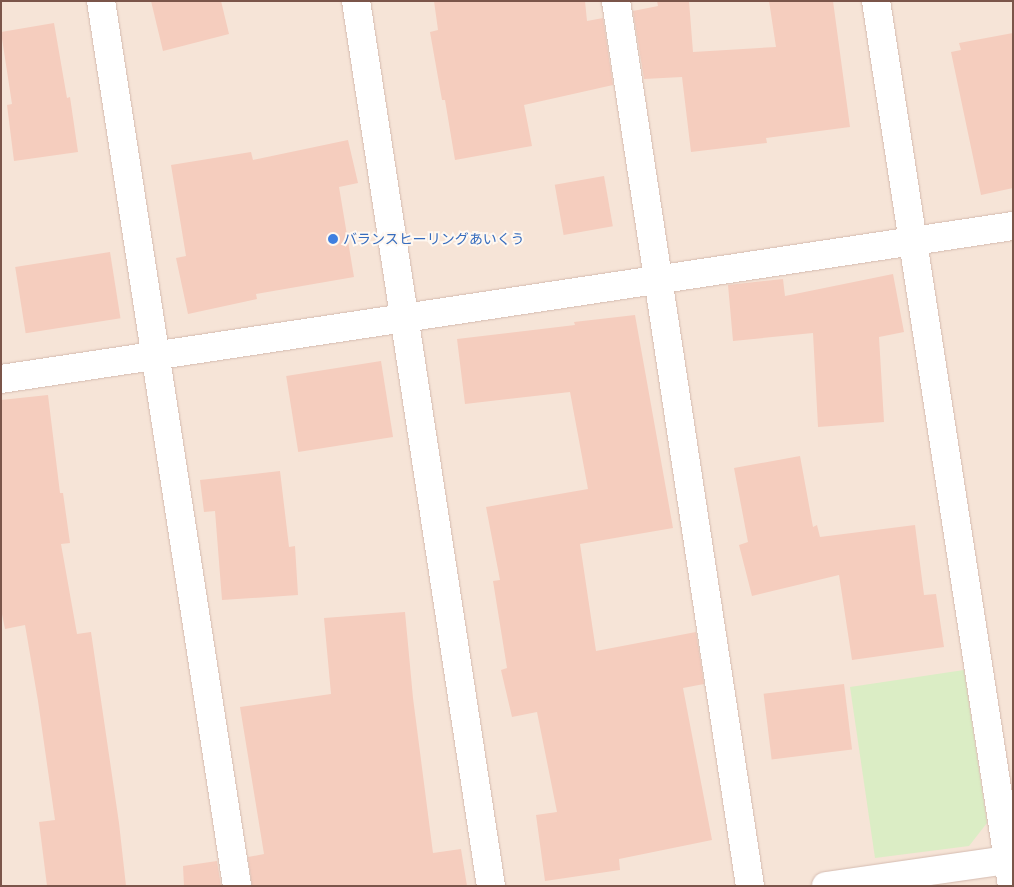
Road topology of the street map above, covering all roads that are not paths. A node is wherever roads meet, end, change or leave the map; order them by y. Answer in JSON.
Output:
{"nodes":[{"id":1,"x":101,"y":1,"type":"edge"},
{"id":2,"x":356,"y":1,"type":"edge"},
{"id":3,"x":616,"y":1,"type":"edge"},
{"id":4,"x":876,"y":1,"type":"edge"},
{"id":5,"x":1013,"y":226,"type":"edge"},
{"id":6,"x":913,"y":242,"type":"junction"},
{"id":7,"x":660,"y":281,"type":"junction"},
{"id":8,"x":406,"y":318,"type":"junction"},
{"id":9,"x":156,"y":356,"type":"junction"},
{"id":10,"x":1,"y":379,"type":"edge"},
{"id":11,"x":1011,"y":868,"type":"edge"},
{"id":12,"x":237,"y":886,"type":"edge"},
{"id":13,"x":491,"y":886,"type":"edge"},
{"id":14,"x":750,"y":886,"type":"edge"},
{"id":15,"x":826,"y":886,"type":"edge"}],
"edges":[{"from":1,"to":9,"type":"street"},
{"from":2,"to":8,"type":"street"},
{"from":3,"to":7,"type":"street"},
{"from":4,"to":6,"type":"street"},
{"from":5,"to":6,"type":"street"},
{"from":6,"to":7,"type":"street"},
{"from":6,"to":11,"type":"street"},
{"from":7,"to":8,"type":"street"},
{"from":7,"to":14,"type":"street"},
{"from":8,"to":9,"type":"street"},
{"from":8,"to":13,"type":"street"},
{"from":9,"to":10,"type":"street"},
{"from":9,"to":12,"type":"street"},
{"from":11,"to":15,"type":"street"}]}
